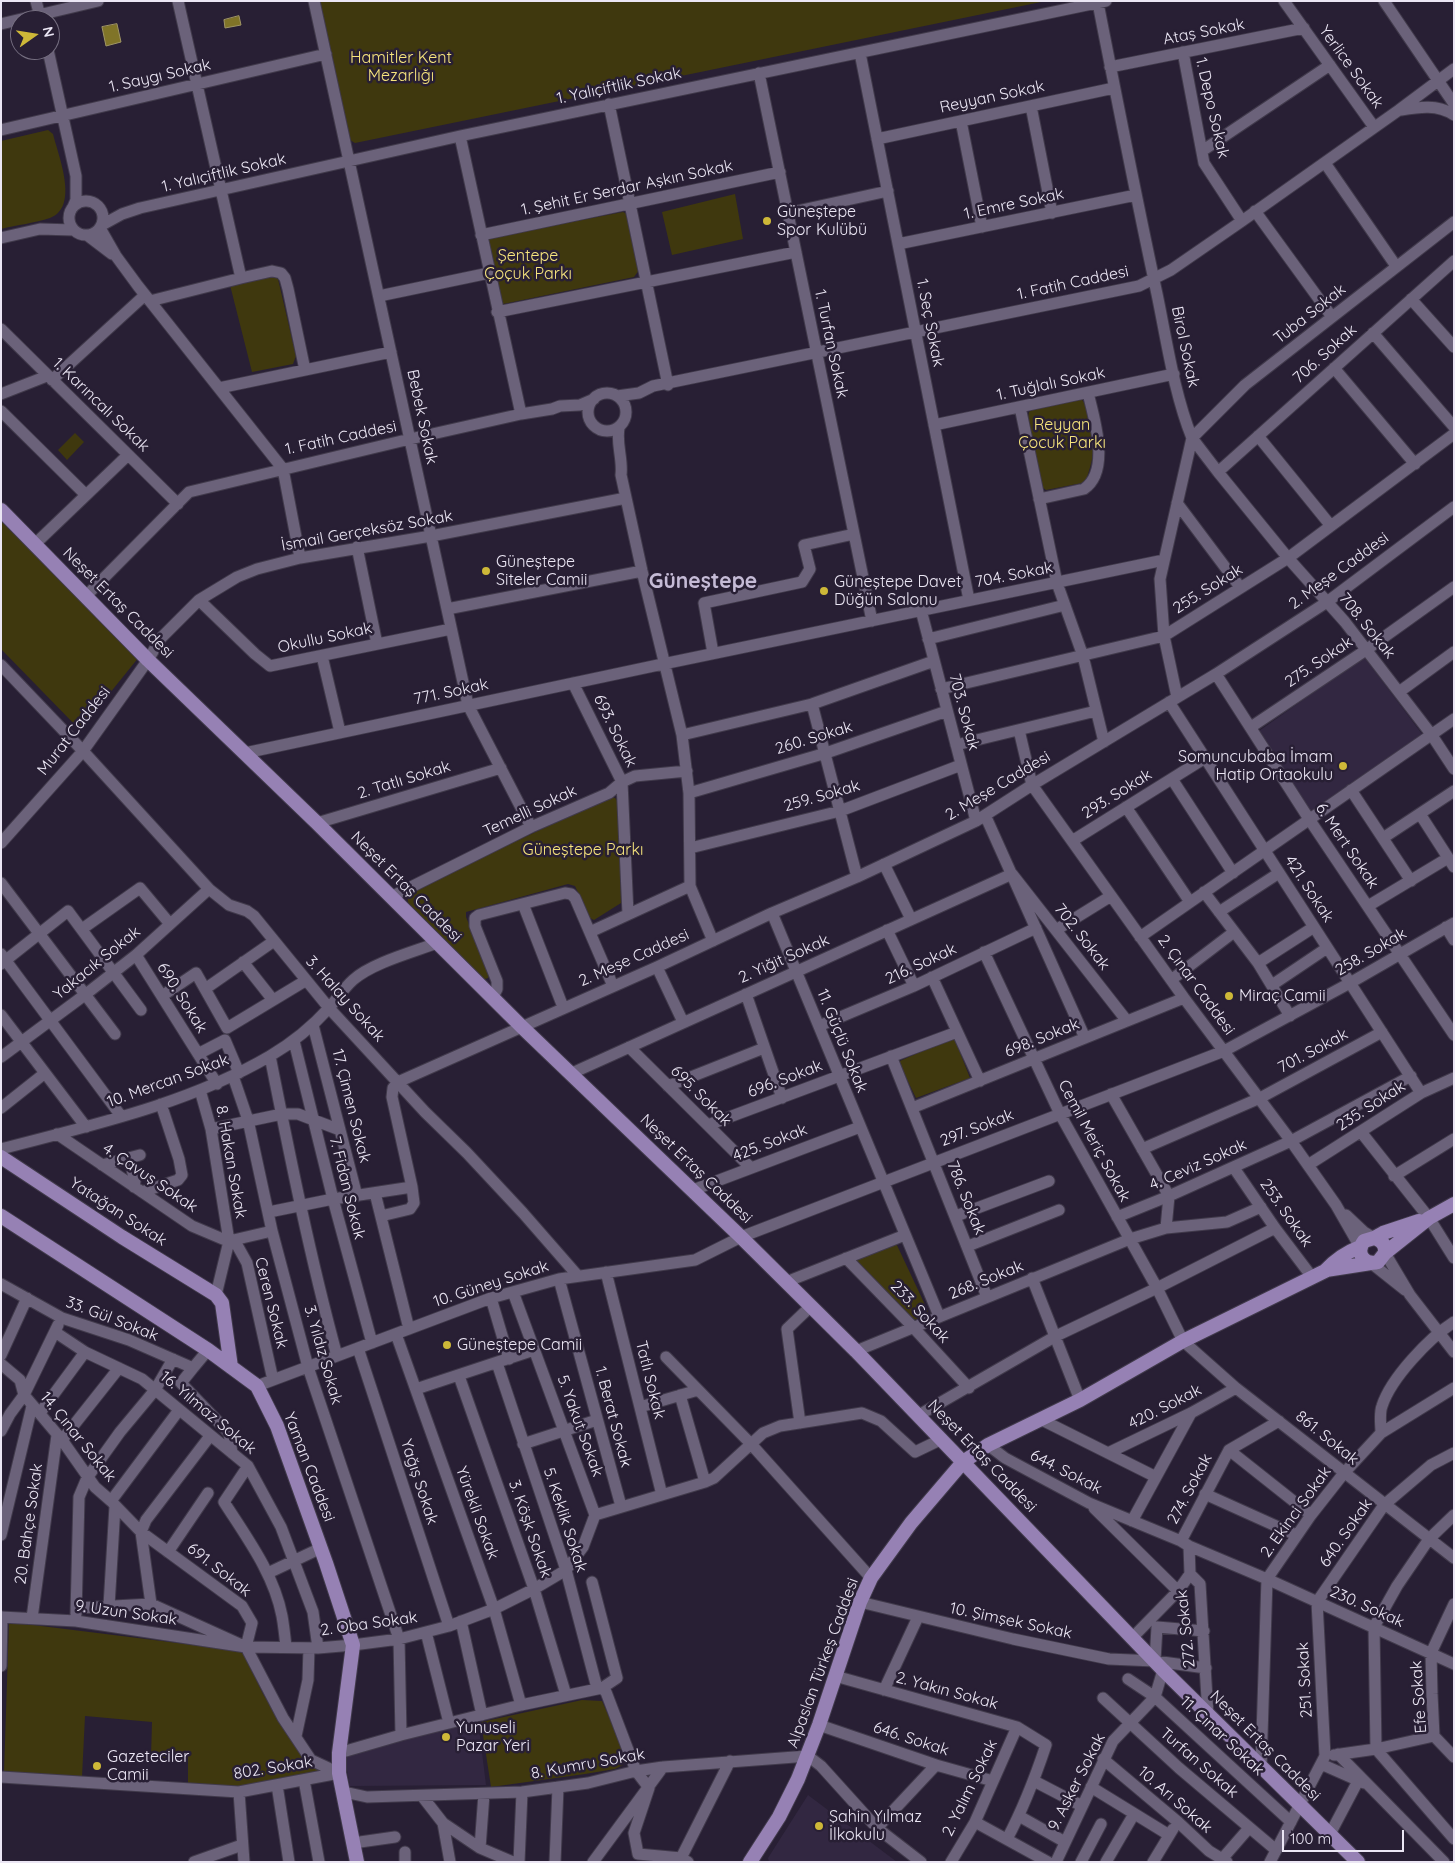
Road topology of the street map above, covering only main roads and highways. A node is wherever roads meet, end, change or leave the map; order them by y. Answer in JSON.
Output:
{"nodes":[{"id":1,"x":1,"y":510,"type":"edge"},
{"id":2,"x":1,"y":1157,"type":"edge"},
{"id":3,"x":1454,"y":1204,"type":"edge"},
{"id":4,"x":1,"y":1216,"type":"edge"},
{"id":5,"x":1429,"y":1218,"type":"junction"},
{"id":6,"x":1374,"y":1238,"type":"junction"},
{"id":7,"x":1360,"y":1247,"type":"junction"},
{"id":8,"x":1385,"y":1253,"type":"junction"},
{"id":9,"x":1370,"y":1263,"type":"junction"},
{"id":10,"x":1325,"y":1270,"type":"junction"},
{"id":11,"x":232,"y":1367,"type":"junction"},
{"id":12,"x":963,"y":1462,"type":"junction"},
{"id":13,"x":753,"y":1861,"type":"edge"},
{"id":14,"x":357,"y":1862,"type":"edge"},
{"id":15,"x":1358,"y":1862,"type":"edge"}],
"edges":[{"from":1,"to":12,"type":"main road","name":"Neşet Ertaş Caddesi"},
{"from":2,"to":11,"type":"main road","name":"Yatağan Sokak"},
{"from":3,"to":5,"type":"main road"},
{"from":4,"to":11,"type":"main road","name":"Yaman Caddesi"},
{"from":5,"to":6,"type":"main road"},
{"from":5,"to":8,"type":"main road"},
{"from":6,"to":7,"type":"main road"},
{"from":6,"to":8,"type":"main road"},
{"from":7,"to":9,"type":"main road"},
{"from":7,"to":10,"type":"main road"},
{"from":8,"to":9,"type":"main road"},
{"from":9,"to":10,"type":"main road"},
{"from":10,"to":12,"type":"main road","name":"Alpaslan Türkeş Caddesi"},
{"from":11,"to":14,"type":"main road","name":"Yaman Caddesi"},
{"from":12,"to":13,"type":"main road","name":"Alpaslan Türkeş Caddesi"},
{"from":12,"to":15,"type":"main road","name":"Neşet Ertaş Caddesi"}]}
